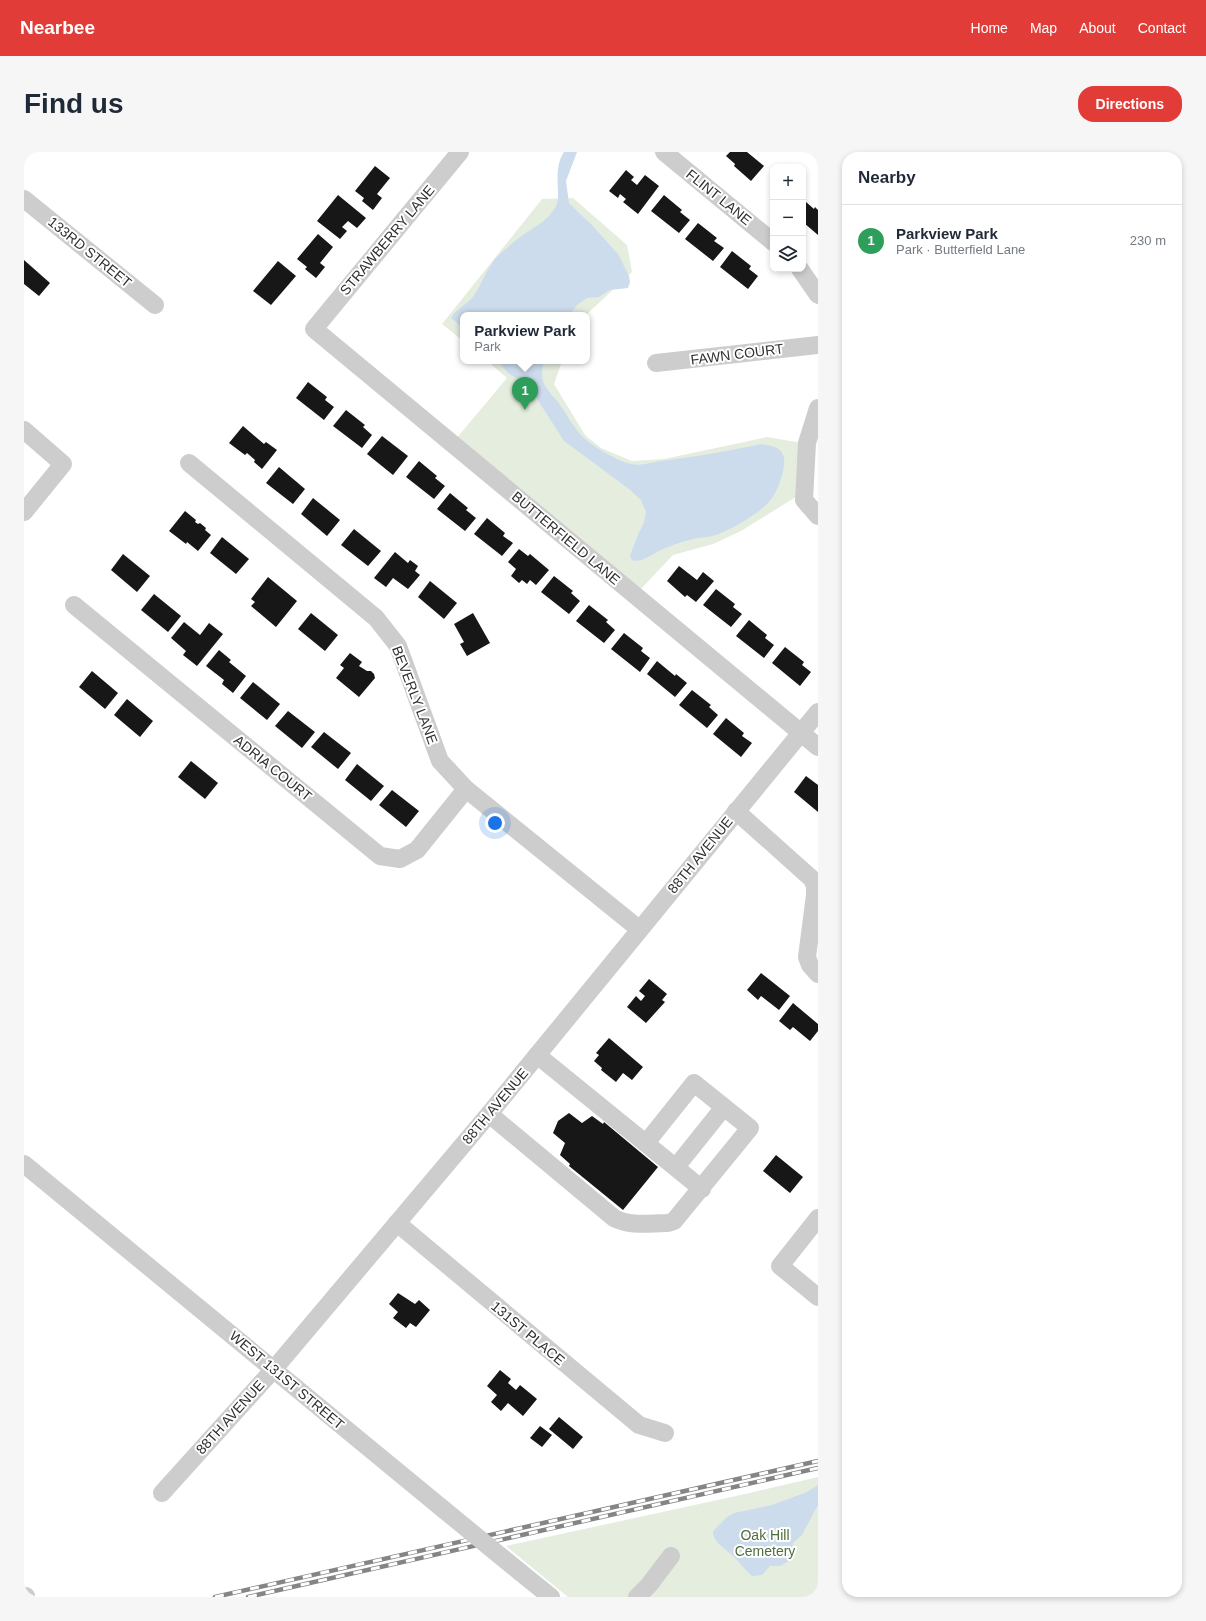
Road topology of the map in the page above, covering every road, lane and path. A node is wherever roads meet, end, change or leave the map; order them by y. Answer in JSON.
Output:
{"nodes":[{"id":1,"x":460,"y":152,"type":"edge"},
{"id":2,"x":664,"y":152,"type":"edge"},
{"id":3,"x":24,"y":199,"type":"edge"},
{"id":4,"x":770,"y":240,"type":"edge"},
{"id":5,"x":802,"y":272,"type":"edge"},
{"id":6,"x":818,"y":295,"type":"edge"},
{"id":7,"x":155,"y":305,"type":"dead end"},
{"id":8,"x":314,"y":329,"type":"joint"},
{"id":9,"x":818,"y":345,"type":"edge"},
{"id":10,"x":656,"y":364,"type":"dead end"},
{"id":11,"x":818,"y":408,"type":"edge"},
{"id":12,"x":24,"y":430,"type":"edge"},
{"id":13,"x":189,"y":463,"type":"dead end"},
{"id":14,"x":24,"y":512,"type":"edge"},
{"id":15,"x":818,"y":516,"type":"edge"},
{"id":16,"x":74,"y":605,"type":"dead end"},
{"id":17,"x":818,"y":712,"type":"edge"},
{"id":18,"x":801,"y":733,"type":"junction"},
{"id":19,"x":818,"y":747,"type":"edge"},
{"id":20,"x":466,"y":789,"type":"junction"},
{"id":21,"x":736,"y":811,"type":"junction"},
{"id":22,"x":639,"y":929,"type":"junction"},
{"id":23,"x":818,"y":974,"type":"edge"},
{"id":24,"x":537,"y":1055,"type":"junction"},
{"id":25,"x":724,"y":1107,"type":"junction"},
{"id":26,"x":489,"y":1114,"type":"junction"},
{"id":27,"x":646,"y":1143,"type":"junction"},
{"id":28,"x":24,"y":1164,"type":"edge"},
{"id":29,"x":676,"y":1167,"type":"junction"},
{"id":30,"x":702,"y":1189,"type":"junction"},
{"id":31,"x":818,"y":1218,"type":"edge"},
{"id":32,"x":397,"y":1223,"type":"junction"},
{"id":33,"x":818,"y":1297,"type":"edge"},
{"id":34,"x":274,"y":1369,"type":"junction"},
{"id":35,"x":665,"y":1433,"type":"dead end"},
{"id":36,"x":162,"y":1493,"type":"dead end"},
{"id":37,"x":671,"y":1556,"type":"dead end"},
{"id":38,"x":550,"y":1597,"type":"edge"},
{"id":39,"x":637,"y":1597,"type":"edge"}],
"edges":[{"from":1,"to":8,"type":"street","name":"STRAWBERRY LANE"},
{"from":2,"to":4,"type":"street","name":"FLINT LANE"},
{"from":3,"to":7,"type":"street","name":"133RD STREET"},
{"from":5,"to":6,"type":"street"},
{"from":8,"to":18,"type":"street","name":"BUTTERFIELD LANE"},
{"from":9,"to":10,"type":"street","name":"FAWN COURT"},
{"from":11,"to":15,"type":"street"},
{"from":12,"to":14,"type":"street"},
{"from":13,"to":20,"type":"street","name":"BEVERLY LANE"},
{"from":16,"to":20,"type":"street","name":"ADRIA COURT"},
{"from":17,"to":18,"type":"street","name":"88TH AVENUE"},
{"from":18,"to":19,"type":"street","name":"BUTTERFIELD LANE"},
{"from":18,"to":21,"type":"street","name":"88TH AVENUE"},
{"from":20,"to":22,"type":"street","name":"BEVERLY LANE"},
{"from":21,"to":22,"type":"street","name":"88TH AVENUE"},
{"from":21,"to":23,"type":"street"},
{"from":22,"to":24,"type":"street","name":"88TH AVENUE"},
{"from":24,"to":26,"type":"street","name":"88TH AVENUE"},
{"from":24,"to":27,"type":"street"},
{"from":25,"to":27,"type":"street"},
{"from":25,"to":29,"type":"street"},
{"from":25,"to":30,"type":"street"},
{"from":26,"to":30,"type":"street"},
{"from":26,"to":32,"type":"street","name":"88TH AVENUE"},
{"from":27,"to":29,"type":"street"},
{"from":28,"to":34,"type":"street","name":"WEST 131ST STREET"},
{"from":29,"to":30,"type":"street"},
{"from":31,"to":33,"type":"street"},
{"from":32,"to":34,"type":"street","name":"88TH AVENUE"},
{"from":32,"to":35,"type":"street","name":"131ST PLACE"},
{"from":34,"to":36,"type":"street","name":"88TH AVENUE"},
{"from":34,"to":38,"type":"street","name":"WEST 131ST STREET","bridge":true},
{"from":37,"to":39,"type":"street"}]}
